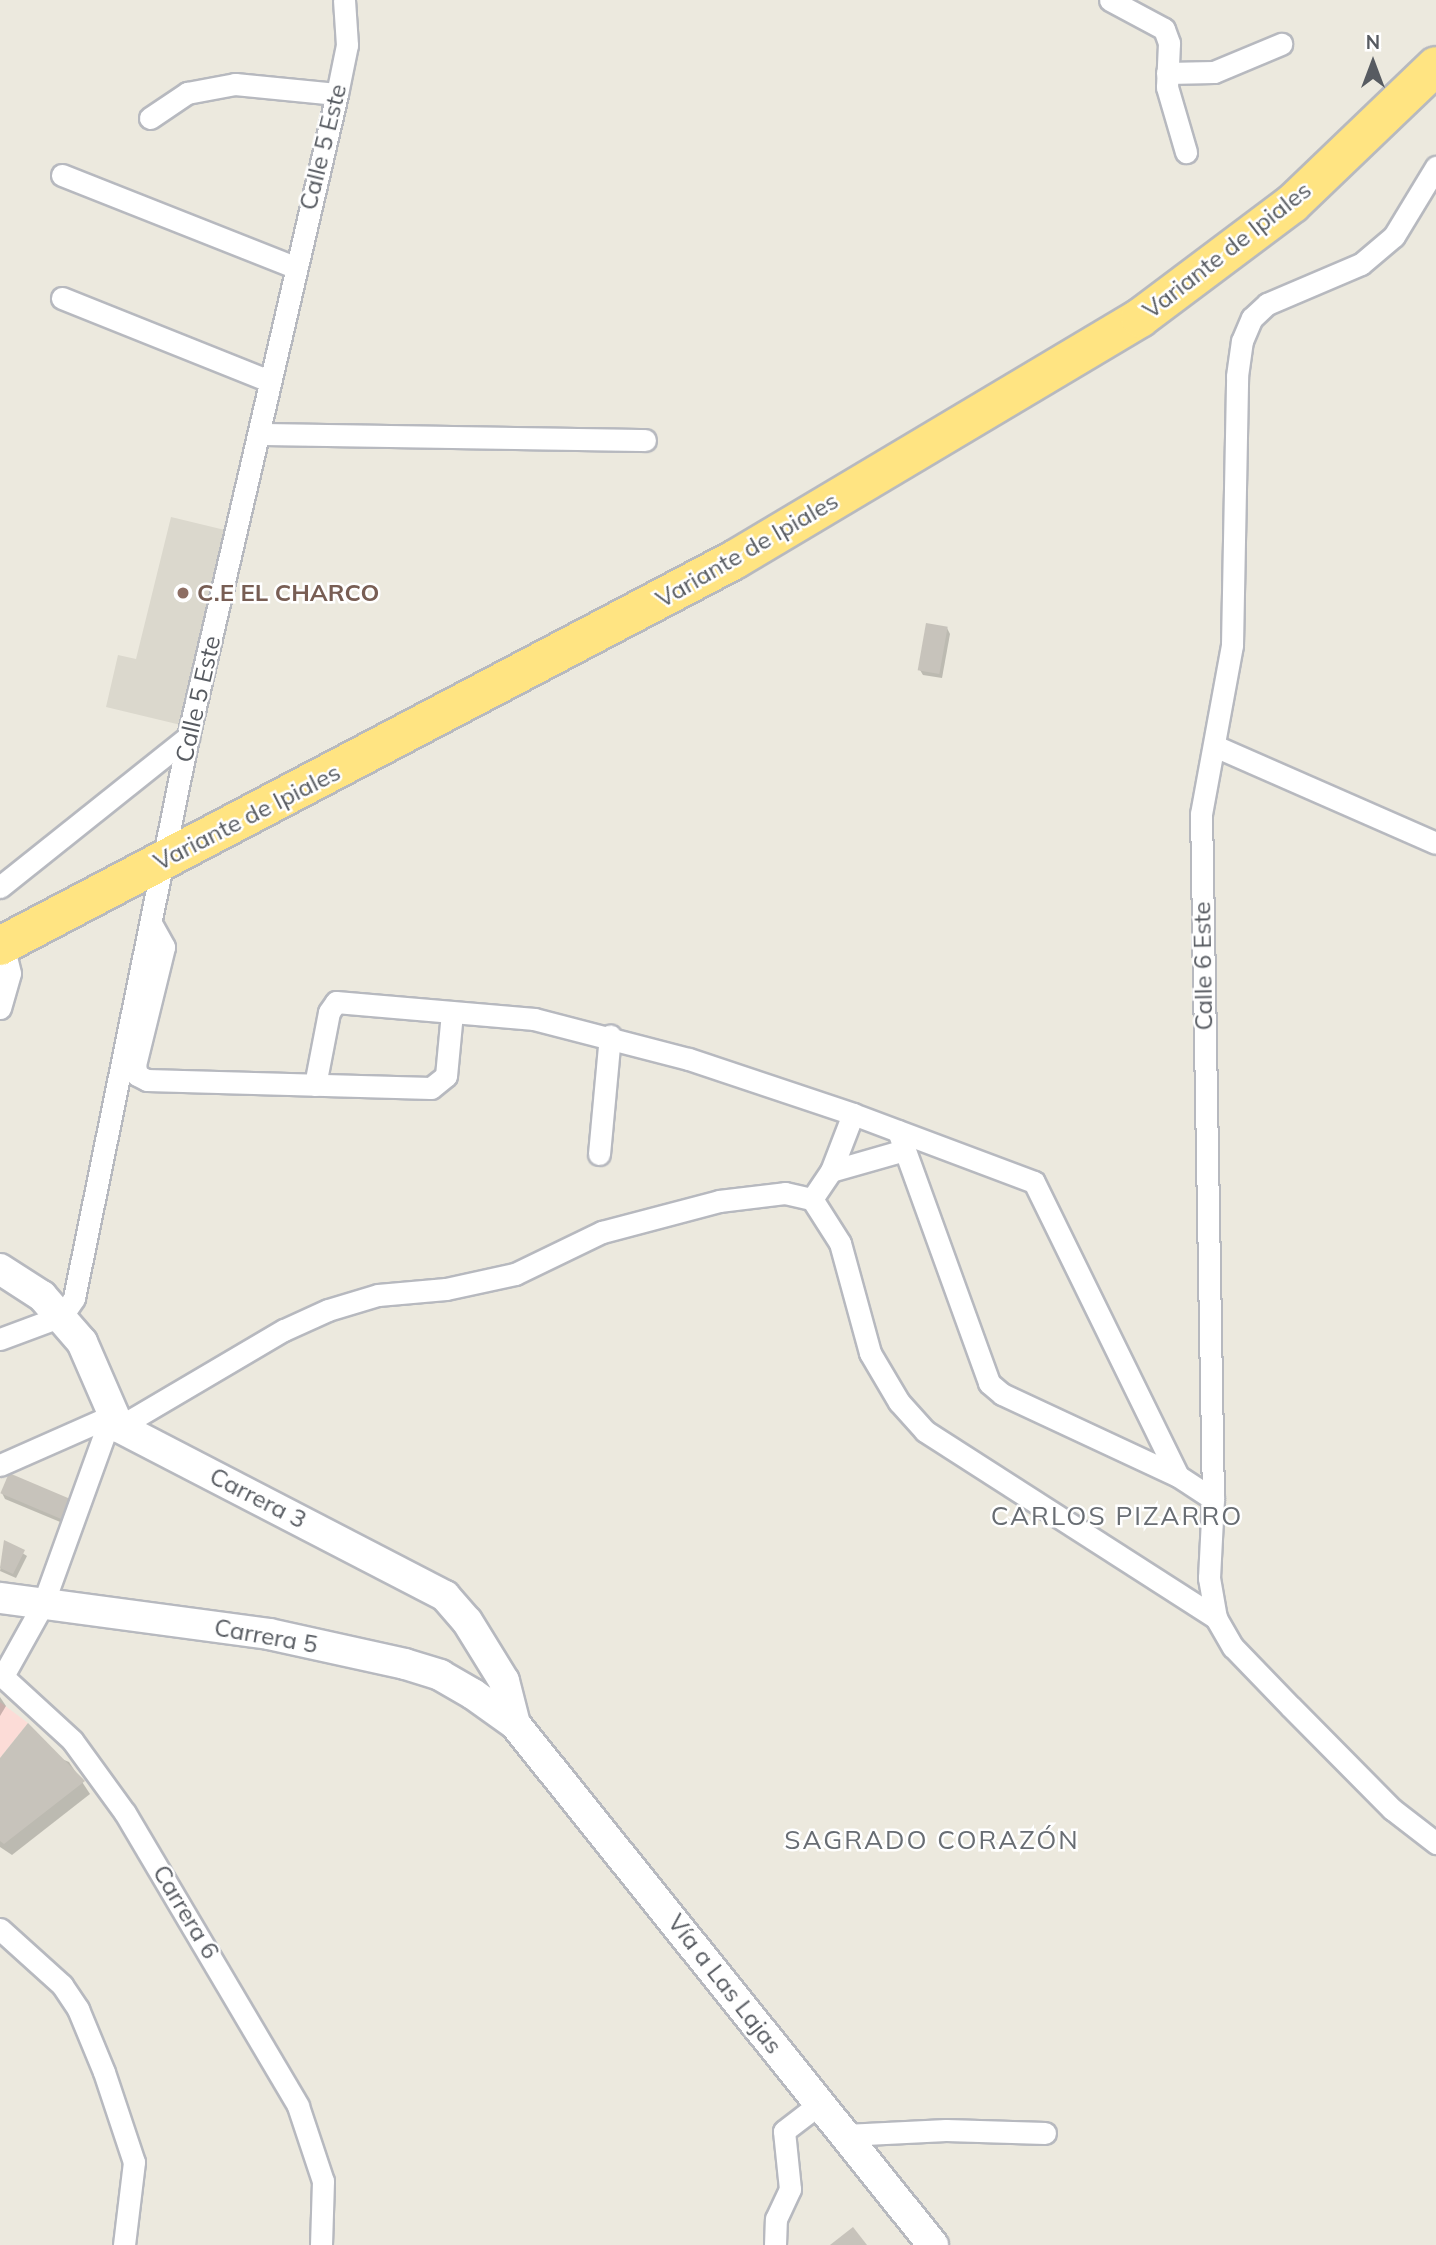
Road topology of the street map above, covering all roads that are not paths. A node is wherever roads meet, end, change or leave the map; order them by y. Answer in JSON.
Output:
{"nodes":[{"id":1,"x":344,"y":0,"type":"edge"},
{"id":2,"x":1110,"y":0,"type":"edge"},
{"id":3,"x":1282,"y":44,"type":"dead end"},
{"id":4,"x":1436,"y":66,"type":"edge"},
{"id":5,"x":1167,"y":73,"type":"junction"},
{"id":6,"x":337,"y":94,"type":"junction"},
{"id":7,"x":150,"y":118,"type":"dead end"},
{"id":8,"x":1186,"y":152,"type":"dead end"},
{"id":9,"x":1436,"y":167,"type":"edge"},
{"id":10,"x":62,"y":175,"type":"dead end"},
{"id":11,"x":294,"y":267,"type":"junction"},
{"id":12,"x":62,"y":298,"type":"dead end"},
{"id":13,"x":270,"y":381,"type":"junction"},
{"id":14,"x":259,"y":434,"type":"junction"},
{"id":15,"x":645,"y":440,"type":"dead end"},
{"id":16,"x":188,"y":737,"type":"junction"},
{"id":17,"x":1215,"y":746,"type":"junction"},
{"id":18,"x":1436,"y":843,"type":"edge"},
{"id":19,"x":163,"y":860,"type":"junction"},
{"id":20,"x":0,"y":887,"type":"edge"},
{"id":21,"x":152,"y":925,"type":"junction"},
{"id":22,"x":1,"y":946,"type":"edge"},
{"id":23,"x":0,"y":1008,"type":"edge"},
{"id":24,"x":452,"y":1012,"type":"junction"},
{"id":25,"x":610,"y":1036,"type":"junction"},
{"id":26,"x":315,"y":1085,"type":"junction"},
{"id":27,"x":853,"y":1114,"type":"junction"},
{"id":28,"x":901,"y":1140,"type":"junction"},
{"id":29,"x":599,"y":1154,"type":"dead end"},
{"id":30,"x":831,"y":1171,"type":"junction"},
{"id":31,"x":811,"y":1199,"type":"junction"},
{"id":32,"x":0,"y":1269,"type":"edge"},
{"id":33,"x":62,"y":1315,"type":"junction"},
{"id":34,"x":0,"y":1339,"type":"edge"},
{"id":35,"x":115,"y":1422,"type":"junction"},
{"id":36,"x":0,"y":1465,"type":"edge"},
{"id":37,"x":1178,"y":1476,"type":"junction"},
{"id":38,"x":1213,"y":1499,"type":"junction"},
{"id":39,"x":0,"y":1598,"type":"edge"},
{"id":40,"x":43,"y":1605,"type":"junction"},
{"id":41,"x":1216,"y":1619,"type":"junction"},
{"id":42,"x":1,"y":1675,"type":"edge"},
{"id":43,"x":515,"y":1724,"type":"junction"},
{"id":44,"x":1436,"y":1843,"type":"edge"},
{"id":45,"x":0,"y":1929,"type":"edge"},
{"id":46,"x":818,"y":2105,"type":"junction"},
{"id":47,"x":1045,"y":2133,"type":"dead end"},
{"id":48,"x":845,"y":2135,"type":"junction"},
{"id":49,"x":124,"y":2245,"type":"edge"},
{"id":50,"x":321,"y":2245,"type":"edge"},
{"id":51,"x":775,"y":2245,"type":"edge"},
{"id":52,"x":933,"y":2245,"type":"edge"}],
"edges":[{"from":1,"to":6,"type":"street","name":"Calle 5 Este"},
{"from":2,"to":5,"type":"street"},
{"from":3,"to":5,"type":"street"},
{"from":4,"to":19,"type":"highway","name":"Variante de Ipiales"},
{"from":5,"to":8,"type":"street"},
{"from":6,"to":7,"type":"street"},
{"from":6,"to":11,"type":"street","name":"Calle 5 Este"},
{"from":9,"to":17,"type":"street","name":"Calle 6 Este"},
{"from":10,"to":11,"type":"street"},
{"from":11,"to":13,"type":"street","name":"Calle 5 Este"},
{"from":12,"to":13,"type":"street"},
{"from":13,"to":14,"type":"street","name":"Calle 5 Este"},
{"from":14,"to":15,"type":"street"},
{"from":14,"to":16,"type":"street","name":"Calle 5 Este"},
{"from":16,"to":19,"type":"street","name":"Calle 5 Este"},
{"from":16,"to":20,"type":"street"},
{"from":17,"to":18,"type":"street"},
{"from":17,"to":38,"type":"street","name":"Calle 6 Este"},
{"from":19,"to":21,"type":"street","name":"Calle 5 Este"},
{"from":19,"to":22,"type":"highway","name":"Variante de Ipiales"},
{"from":21,"to":26,"type":"street"},
{"from":21,"to":33,"type":"street","name":"Calle 5 Este"},
{"from":22,"to":23,"type":"street"},
{"from":24,"to":25,"type":"street"},
{"from":24,"to":26,"type":"street"},
{"from":24,"to":26,"type":"street"},
{"from":25,"to":27,"type":"street"},
{"from":25,"to":29,"type":"street"},
{"from":27,"to":28,"type":"street"},
{"from":27,"to":30,"type":"street"},
{"from":28,"to":30,"type":"street"},
{"from":28,"to":37,"type":"street"},
{"from":28,"to":37,"type":"street"},
{"from":30,"to":31,"type":"street"},
{"from":31,"to":35,"type":"street"},
{"from":31,"to":41,"type":"street"},
{"from":32,"to":33,"type":"street"},
{"from":33,"to":34,"type":"street"},
{"from":33,"to":35,"type":"street"},
{"from":35,"to":36,"type":"street"},
{"from":35,"to":40,"type":"street"},
{"from":35,"to":43,"type":"street","name":"Carrera 3"},
{"from":37,"to":38,"type":"street"},
{"from":38,"to":41,"type":"street","name":"Calle 6 Este"},
{"from":39,"to":40,"type":"street","name":"Carrera 5"},
{"from":40,"to":42,"type":"street"},
{"from":40,"to":43,"type":"street","name":"Carrera 5"},
{"from":41,"to":44,"type":"street"},
{"from":42,"to":50,"type":"street","name":"Carrera 6"},
{"from":43,"to":46,"type":"street","name":"Vía a Las Lajas"},
{"from":45,"to":49,"type":"street"},
{"from":46,"to":48,"type":"street","name":"Vía a Las Lajas"},
{"from":46,"to":51,"type":"street"},
{"from":47,"to":48,"type":"street"},
{"from":48,"to":52,"type":"street","name":"Vía a Las Lajas"}]}
